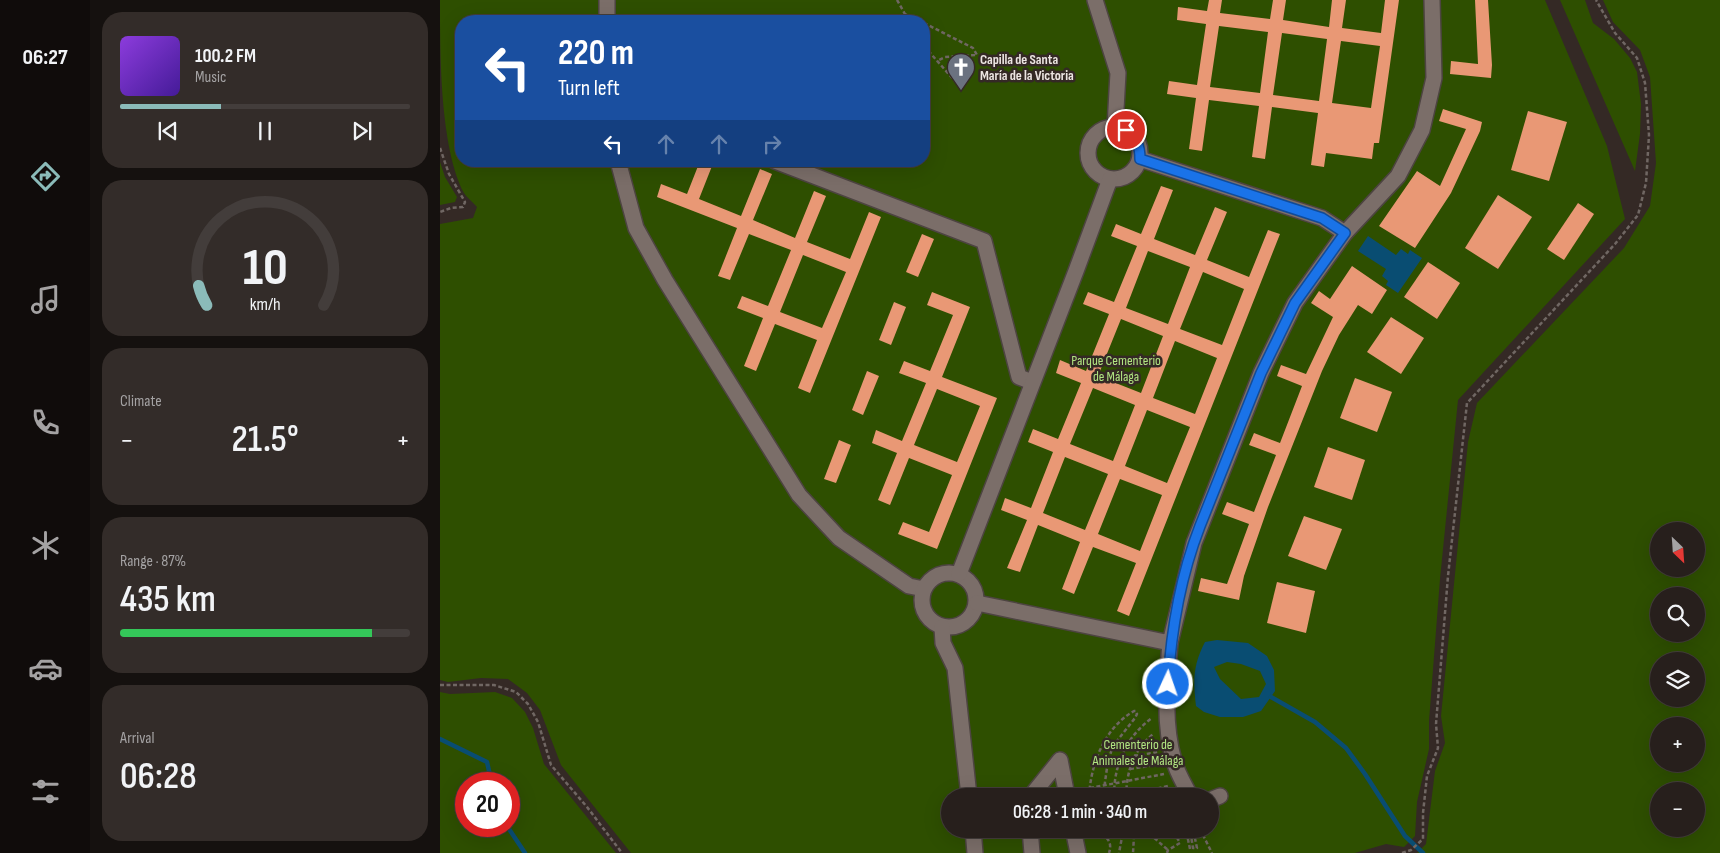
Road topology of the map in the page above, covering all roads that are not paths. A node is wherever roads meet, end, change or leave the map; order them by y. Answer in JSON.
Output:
{"nodes":[{"id":1,"x":607,"y":0,"type":"edge"},
{"id":2,"x":1095,"y":0,"type":"edge"},
{"id":3,"x":1432,"y":0,"type":"edge"},
{"id":4,"x":607,"y":15,"type":"edge"},
{"id":5,"x":1115,"y":126,"type":"junction"},
{"id":6,"x":1140,"y":159,"type":"junction"},
{"id":7,"x":620,"y":167,"type":"edge"},
{"id":8,"x":791,"y":167,"type":"edge"},
{"id":9,"x":1110,"y":179,"type":"junction"},
{"id":10,"x":1345,"y":233,"type":"junction"},
{"id":11,"x":1032,"y":382,"type":"junction"},
{"id":12,"x":959,"y":574,"type":"junction"},
{"id":13,"x":924,"y":589,"type":"junction"},
{"id":14,"x":977,"y":603,"type":"junction"},
{"id":15,"x":942,"y":627,"type":"junction"},
{"id":16,"x":1170,"y":643,"type":"junction"},
{"id":17,"x":968,"y":788,"type":"edge"},
{"id":18,"x":1038,"y":788,"type":"edge"},
{"id":19,"x":1065,"y":788,"type":"edge"},
{"id":20,"x":1186,"y":788,"type":"edge"},
{"id":21,"x":973,"y":838,"type":"edge"},
{"id":22,"x":1031,"y":838,"type":"edge"},
{"id":23,"x":1075,"y":838,"type":"edge"},
{"id":24,"x":975,"y":853,"type":"edge"},
{"id":25,"x":1032,"y":853,"type":"edge"},
{"id":26,"x":1078,"y":853,"type":"edge"}],
"edges":[{"from":1,"to":4,"type":"lane"},
{"from":2,"to":5,"type":"lane"},
{"from":3,"to":10,"type":"lane"},
{"from":5,"to":6,"type":"lane"},
{"from":5,"to":9,"type":"lane"},
{"from":6,"to":9,"type":"lane"},
{"from":6,"to":10,"type":"lane"},
{"from":7,"to":13,"type":"lane"},
{"from":8,"to":11,"type":"lane"},
{"from":9,"to":11,"type":"lane"},
{"from":10,"to":16,"type":"lane"},
{"from":11,"to":12,"type":"lane"},
{"from":12,"to":13,"type":"lane"},
{"from":12,"to":14,"type":"lane"},
{"from":13,"to":15,"type":"lane"},
{"from":14,"to":15,"type":"lane"},
{"from":14,"to":16,"type":"lane"},
{"from":15,"to":17,"type":"lane"},
{"from":16,"to":20,"type":"lane"},
{"from":18,"to":19,"type":"lane"},
{"from":21,"to":24,"type":"lane"},
{"from":22,"to":25,"type":"lane"},
{"from":23,"to":26,"type":"lane"}]}
